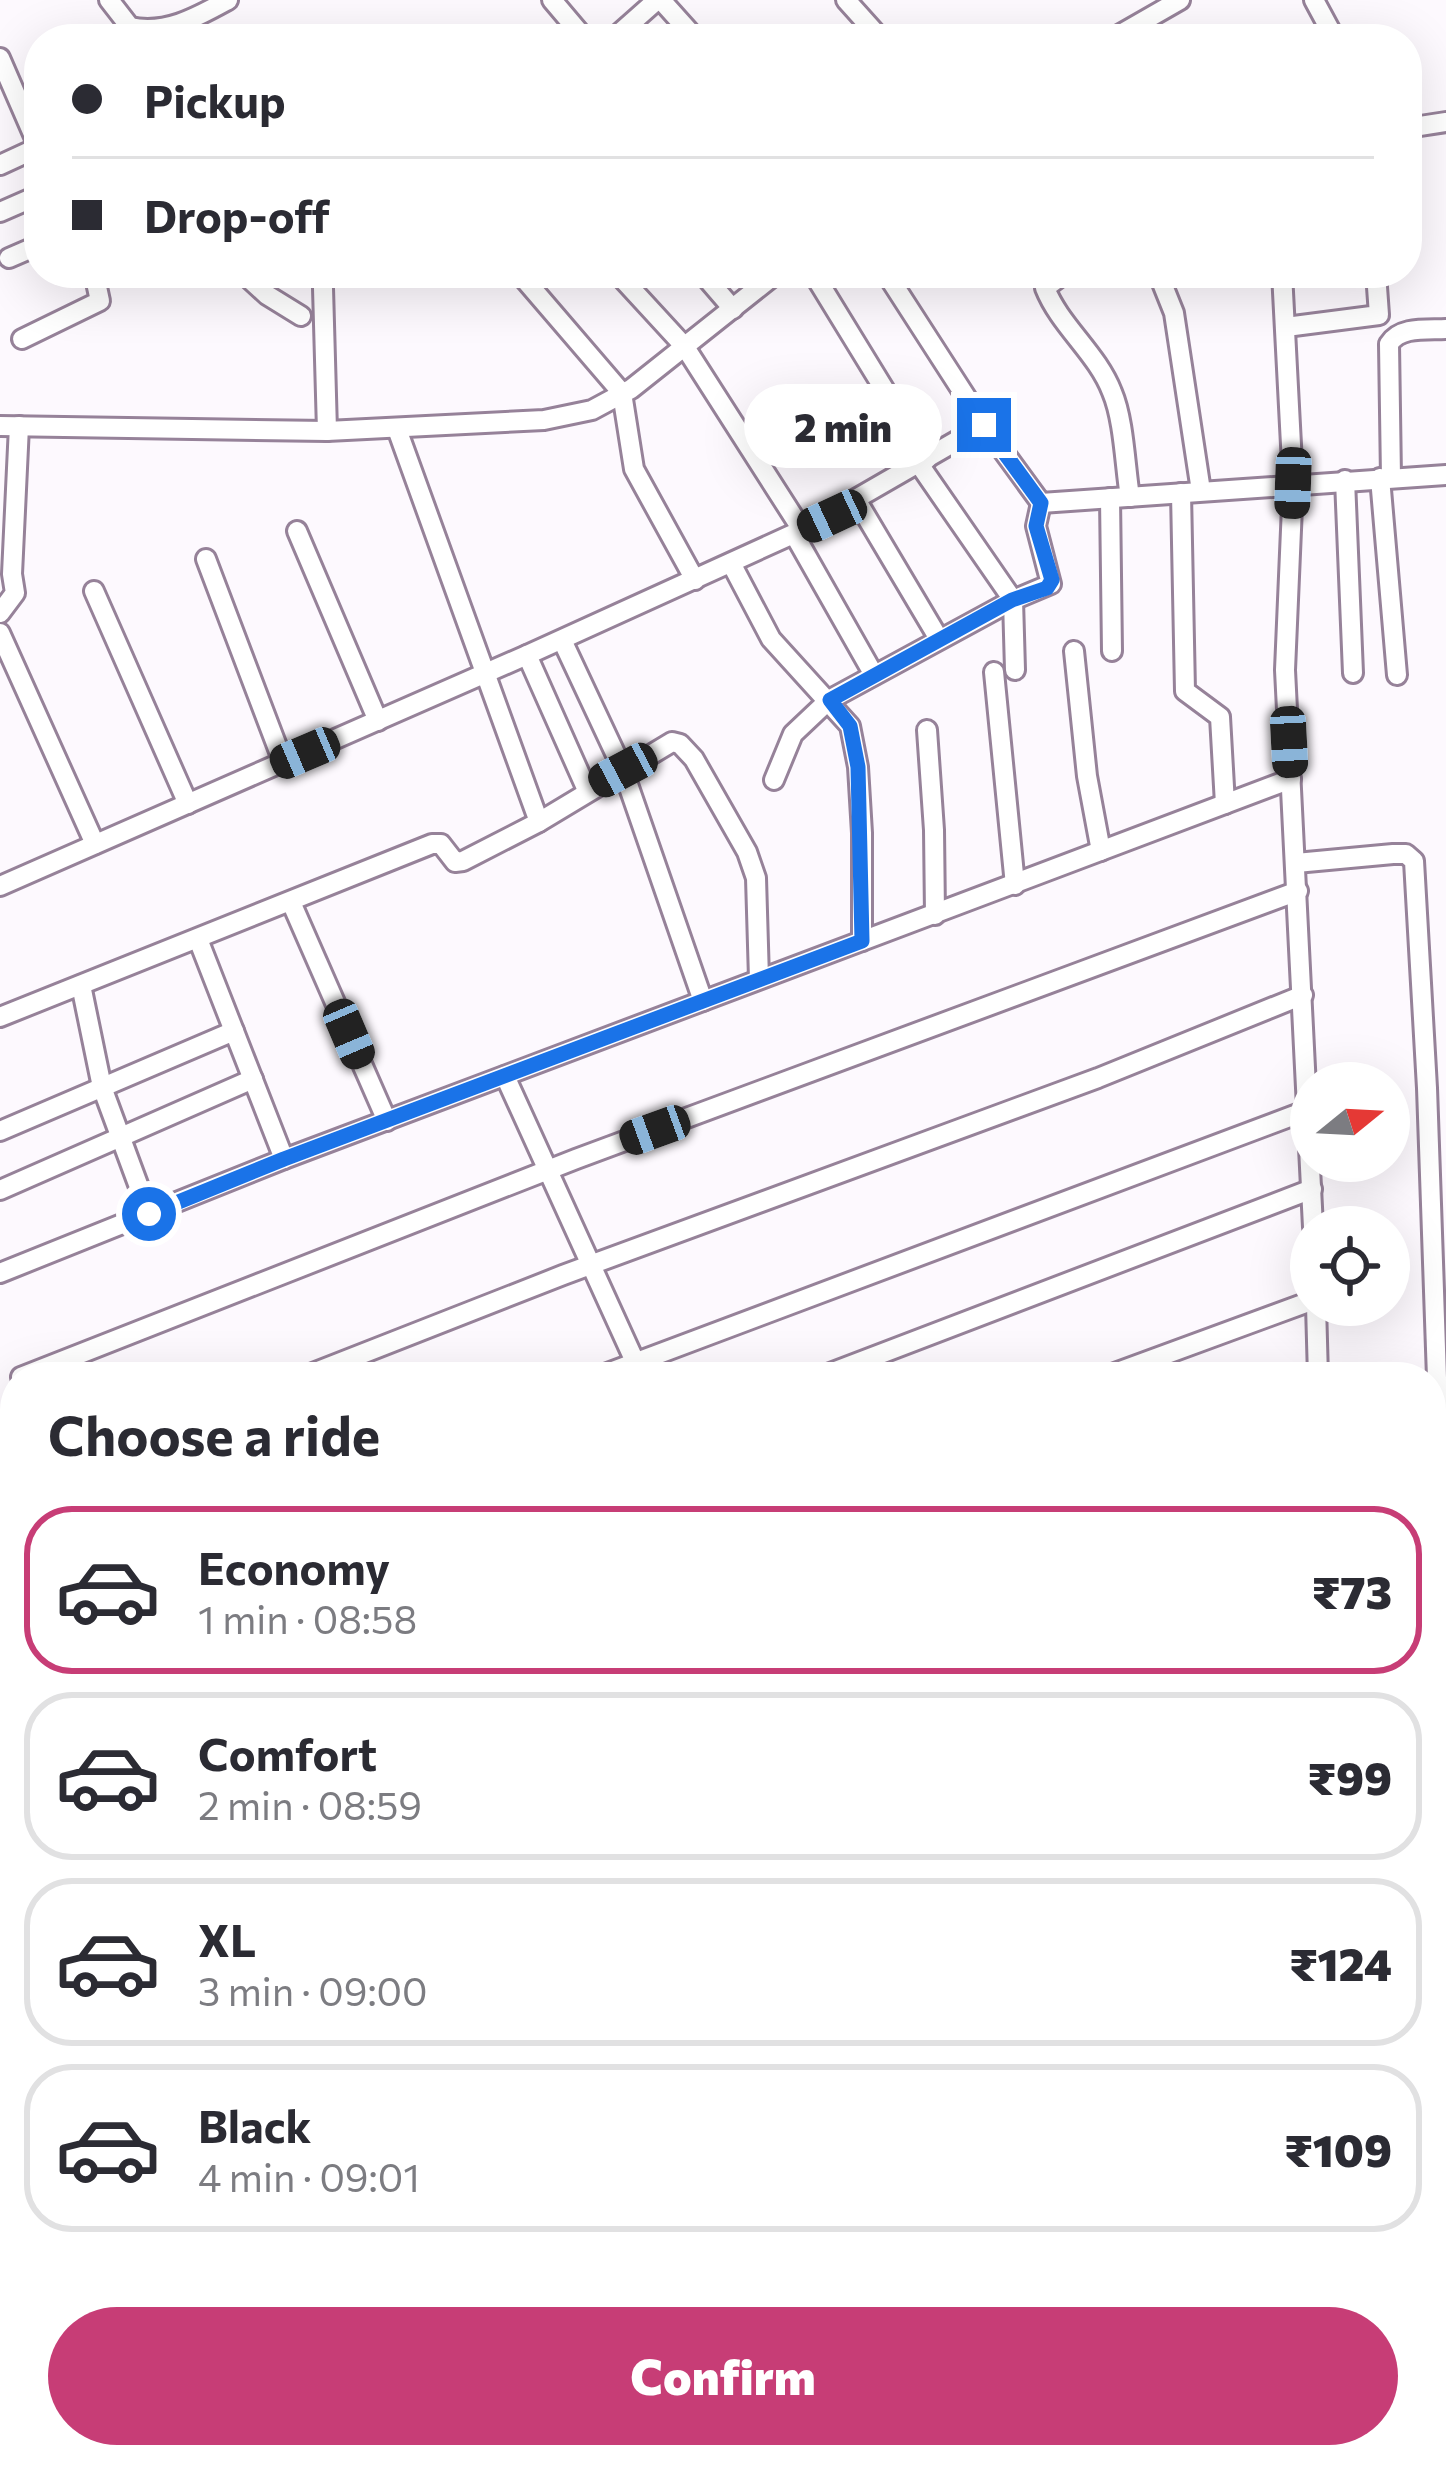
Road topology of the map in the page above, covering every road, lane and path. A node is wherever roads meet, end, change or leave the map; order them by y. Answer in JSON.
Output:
{"nodes":[{"id":1,"x":228,"y":0,"type":"edge"},
{"id":2,"x":552,"y":0,"type":"edge"},
{"id":3,"x":659,"y":0,"type":"edge"},
{"id":4,"x":846,"y":0,"type":"edge"},
{"id":5,"x":1171,"y":2,"type":"edge"},
{"id":6,"x":178,"y":24,"type":"edge"},
{"id":7,"x":572,"y":24,"type":"edge"},
{"id":8,"x":631,"y":24,"type":"edge"},
{"id":9,"x":682,"y":24,"type":"edge"},
{"id":10,"x":868,"y":24,"type":"edge"},
{"id":11,"x":1136,"y":24,"type":"edge"},
{"id":12,"x":0,"y":58,"type":"edge"},
{"id":13,"x":24,"y":113,"type":"edge"},
{"id":14,"x":24,"y":252,"type":"edge"},
{"id":15,"x":9,"y":259,"type":"dead end"},
{"id":16,"x":97,"y":288,"type":"edge"},
{"id":17,"x":259,"y":288,"type":"edge"},
{"id":18,"x":323,"y":288,"type":"dead end"},
{"id":19,"x":532,"y":288,"type":"edge"},
{"id":20,"x":631,"y":288,"type":"edge"},
{"id":21,"x":715,"y":288,"type":"edge"},
{"id":22,"x":759,"y":288,"type":"edge"},
{"id":23,"x":822,"y":288,"type":"edge"},
{"id":24,"x":896,"y":288,"type":"edge"},
{"id":25,"x":1045,"y":288,"type":"edge"},
{"id":26,"x":1164,"y":288,"type":"edge"},
{"id":27,"x":1283,"y":288,"type":"edge"},
{"id":28,"x":1377,"y":288,"type":"edge"},
{"id":29,"x":733,"y":309,"type":"junction"},
{"id":30,"x":301,"y":316,"type":"dead end"},
{"id":31,"x":1286,"y":327,"type":"junction"},
{"id":32,"x":1446,"y":329,"type":"edge"},
{"id":33,"x":22,"y":339,"type":"dead end"},
{"id":34,"x":685,"y":347,"type":"junction"},
{"id":35,"x":622,"y":393,"type":"junction"},
{"id":36,"x":984,"y":425,"type":"junction"},
{"id":37,"x":10,"y":426,"type":"edge"},
{"id":38,"x":397,"y":428,"type":"junction"},
{"id":39,"x":327,"y":431,"type":"junction"},
{"id":40,"x":923,"y":462,"type":"junction"},
{"id":41,"x":1446,"y":475,"type":"edge"},
{"id":42,"x":1385,"y":478,"type":"junction"},
{"id":43,"x":1345,"y":480,"type":"junction"},
{"id":44,"x":1293,"y":483,"type":"junction"},
{"id":45,"x":1201,"y":491,"type":"junction"},
{"id":46,"x":1180,"y":493,"type":"junction"},
{"id":47,"x":1120,"y":498,"type":"junction"},
{"id":48,"x":857,"y":501,"type":"junction"},
{"id":49,"x":1041,"y":503,"type":"junction"},
{"id":50,"x":297,"y":531,"type":"dead end"},
{"id":51,"x":798,"y":532,"type":"junction"},
{"id":52,"x":206,"y":559,"type":"dead end"},
{"id":53,"x":731,"y":563,"type":"junction"},
{"id":54,"x":695,"y":580,"type":"junction"},
{"id":55,"x":94,"y":591,"type":"dead end"},
{"id":56,"x":1012,"y":600,"type":"junction"},
{"id":57,"x":0,"y":613,"type":"edge"},
{"id":58,"x":0,"y":633,"type":"edge"},
{"id":59,"x":939,"y":639,"type":"junction"},
{"id":60,"x":562,"y":640,"type":"junction"},
{"id":61,"x":1074,"y":651,"type":"dead end"},
{"id":62,"x":1112,"y":651,"type":"dead end"},
{"id":63,"x":527,"y":655,"type":"junction"},
{"id":64,"x":1015,"y":670,"type":"dead end"},
{"id":65,"x":994,"y":672,"type":"dead end"},
{"id":66,"x":1353,"y":673,"type":"dead end"},
{"id":67,"x":485,"y":674,"type":"junction"},
{"id":68,"x":874,"y":675,"type":"junction"},
{"id":69,"x":1397,"y":675,"type":"dead end"},
{"id":70,"x":830,"y":700,"type":"junction"},
{"id":71,"x":378,"y":721,"type":"junction"},
{"id":72,"x":927,"y":730,"type":"dead end"},
{"id":73,"x":283,"y":762,"type":"junction"},
{"id":74,"x":623,"y":770,"type":"junction"},
{"id":75,"x":1291,"y":779,"type":"junction"},
{"id":76,"x":774,"y":780,"type":"dead end"},
{"id":77,"x":587,"y":790,"type":"junction"},
{"id":78,"x":188,"y":804,"type":"junction"},
{"id":79,"x":1225,"y":804,"type":"junction"},
{"id":80,"x":538,"y":822,"type":"junction"},
{"id":81,"x":95,"y":844,"type":"junction"},
{"id":82,"x":1101,"y":851,"type":"junction"},
{"id":83,"x":1296,"y":863,"type":"junction"},
{"id":84,"x":1,"y":883,"type":"edge"},
{"id":85,"x":1015,"y":884,"type":"junction"},
{"id":86,"x":1298,"y":891,"type":"junction"},
{"id":87,"x":291,"y":902,"type":"junction"},
{"id":88,"x":934,"y":915,"type":"junction"},
{"id":89,"x":198,"y":939,"type":"junction"},
{"id":90,"x":862,"y":941,"type":"junction"},
{"id":91,"x":759,"y":979,"type":"junction"},
{"id":92,"x":81,"y":985,"type":"junction"},
{"id":93,"x":1303,"y":995,"type":"junction"},
{"id":94,"x":703,"y":1000,"type":"junction"},
{"id":95,"x":0,"y":1017,"type":"edge"},
{"id":96,"x":234,"y":1031,"type":"junction"},
{"id":97,"x":1306,"y":1062,"type":"edge"},
{"id":98,"x":505,"y":1076,"type":"junction"},
{"id":99,"x":253,"y":1079,"type":"junction"},
{"id":100,"x":103,"y":1088,"type":"junction"},
{"id":101,"x":1290,"y":1117,"type":"edge"},
{"id":102,"x":387,"y":1121,"type":"junction"},
{"id":103,"x":0,"y":1131,"type":"edge"},
{"id":104,"x":122,"y":1137,"type":"junction"},
{"id":105,"x":284,"y":1159,"type":"junction"},
{"id":106,"x":549,"y":1170,"type":"junction"},
{"id":107,"x":1312,"y":1182,"type":"edge"},
{"id":108,"x":1312,"y":1189,"type":"junction"},
{"id":109,"x":0,"y":1190,"type":"edge"},
{"id":110,"x":1312,"y":1206,"type":"edge"},
{"id":111,"x":149,"y":1214,"type":"junction"},
{"id":112,"x":589,"y":1265,"type":"junction"},
{"id":113,"x":0,"y":1274,"type":"edge"},
{"id":114,"x":1290,"y":1311,"type":"edge"},
{"id":115,"x":1315,"y":1326,"type":"edge"},
{"id":116,"x":59,"y":1362,"type":"edge"},
{"id":117,"x":341,"y":1362,"type":"edge"},
{"id":118,"x":635,"y":1362,"type":"edge"},
{"id":119,"x":660,"y":1362,"type":"edge"},
{"id":120,"x":859,"y":1362,"type":"edge"},
{"id":121,"x":1146,"y":1362,"type":"edge"},
{"id":122,"x":1317,"y":1362,"type":"edge"},
{"id":123,"x":1436,"y":1362,"type":"edge"}],
"edges":[{"from":1,"to":6,"type":"street"},
{"from":2,"to":7,"type":"street"},
{"from":3,"to":8,"type":"street"},
{"from":3,"to":9,"type":"street"},
{"from":4,"to":10,"type":"street"},
{"from":5,"to":11,"type":"street"},
{"from":12,"to":13,"type":"street"},
{"from":14,"to":15,"type":"street"},
{"from":16,"to":33,"type":"street"},
{"from":17,"to":30,"type":"street"},
{"from":18,"to":39,"type":"street"},
{"from":19,"to":35,"type":"street"},
{"from":20,"to":34,"type":"street"},
{"from":21,"to":29,"type":"street"},
{"from":22,"to":29,"type":"street"},
{"from":23,"to":40,"type":"street"},
{"from":24,"to":36,"type":"street"},
{"from":25,"to":47,"type":"street"},
{"from":26,"to":45,"type":"street"},
{"from":27,"to":31,"type":"street"},
{"from":28,"to":31,"type":"street"},
{"from":29,"to":34,"type":"street"},
{"from":31,"to":44,"type":"street"},
{"from":32,"to":42,"type":"street"},
{"from":34,"to":35,"type":"street"},
{"from":34,"to":51,"type":"street"},
{"from":35,"to":38,"type":"street"},
{"from":35,"to":54,"type":"street"},
{"from":36,"to":40,"type":"street"},
{"from":36,"to":49,"type":"street"},
{"from":37,"to":39,"type":"street"},
{"from":37,"to":57,"type":"street"},
{"from":38,"to":39,"type":"street"},
{"from":38,"to":67,"type":"street"},
{"from":40,"to":48,"type":"street"},
{"from":40,"to":56,"type":"street"},
{"from":41,"to":42,"type":"street"},
{"from":42,"to":43,"type":"street"},
{"from":42,"to":69,"type":"street"},
{"from":43,"to":44,"type":"street"},
{"from":43,"to":66,"type":"street"},
{"from":44,"to":45,"type":"street"},
{"from":44,"to":75,"type":"street"},
{"from":45,"to":46,"type":"street"},
{"from":46,"to":47,"type":"street"},
{"from":46,"to":79,"type":"street"},
{"from":47,"to":49,"type":"street"},
{"from":47,"to":62,"type":"street"},
{"from":48,"to":51,"type":"street"},
{"from":48,"to":59,"type":"street"},
{"from":49,"to":56,"type":"street"},
{"from":50,"to":71,"type":"street"},
{"from":51,"to":53,"type":"street"},
{"from":51,"to":68,"type":"street"},
{"from":52,"to":73,"type":"street"},
{"from":53,"to":54,"type":"street"},
{"from":53,"to":70,"type":"street"},
{"from":54,"to":60,"type":"street"},
{"from":55,"to":78,"type":"street"},
{"from":56,"to":59,"type":"street"},
{"from":56,"to":64,"type":"street"},
{"from":58,"to":81,"type":"street"},
{"from":59,"to":68,"type":"street"},
{"from":60,"to":63,"type":"street"},
{"from":60,"to":74,"type":"street"},
{"from":61,"to":82,"type":"street"},
{"from":63,"to":67,"type":"street"},
{"from":63,"to":77,"type":"street"},
{"from":65,"to":85,"type":"street"},
{"from":67,"to":71,"type":"street"},
{"from":67,"to":80,"type":"street"},
{"from":68,"to":70,"type":"street"},
{"from":70,"to":76,"type":"street"},
{"from":70,"to":90,"type":"street"},
{"from":71,"to":73,"type":"street"},
{"from":72,"to":88,"type":"street"},
{"from":73,"to":78,"type":"street"},
{"from":74,"to":77,"type":"street"},
{"from":74,"to":91,"type":"street"},
{"from":74,"to":94,"type":"street"},
{"from":75,"to":79,"type":"street"},
{"from":75,"to":83,"type":"street"},
{"from":77,"to":80,"type":"street"},
{"from":78,"to":81,"type":"street"},
{"from":79,"to":82,"type":"street"},
{"from":80,"to":87,"type":"street"},
{"from":81,"to":84,"type":"street"},
{"from":82,"to":85,"type":"street"},
{"from":83,"to":86,"type":"street"},
{"from":83,"to":123,"type":"street"},
{"from":85,"to":88,"type":"street"},
{"from":86,"to":93,"type":"street"},
{"from":86,"to":106,"type":"street"},
{"from":87,"to":89,"type":"street"},
{"from":87,"to":102,"type":"street"},
{"from":88,"to":90,"type":"street"},
{"from":89,"to":92,"type":"street"},
{"from":89,"to":96,"type":"street"},
{"from":90,"to":91,"type":"street"},
{"from":91,"to":94,"type":"street"},
{"from":92,"to":95,"type":"street"},
{"from":92,"to":100,"type":"street"},
{"from":93,"to":97,"type":"street"},
{"from":93,"to":112,"type":"street"},
{"from":94,"to":98,"type":"street"},
{"from":96,"to":99,"type":"street"},
{"from":96,"to":100,"type":"street"},
{"from":98,"to":102,"type":"street"},
{"from":98,"to":106,"type":"street"},
{"from":99,"to":104,"type":"street"},
{"from":99,"to":105,"type":"street"},
{"from":100,"to":103,"type":"street"},
{"from":100,"to":104,"type":"street"},
{"from":101,"to":119,"type":"street"},
{"from":102,"to":105,"type":"street"},
{"from":104,"to":109,"type":"street"},
{"from":104,"to":111,"type":"street"},
{"from":105,"to":111,"type":"street"},
{"from":106,"to":112,"type":"street"},
{"from":106,"to":116,"type":"street"},
{"from":107,"to":108,"type":"street"},
{"from":108,"to":110,"type":"street"},
{"from":108,"to":120,"type":"street"},
{"from":111,"to":113,"type":"street"},
{"from":112,"to":117,"type":"street"},
{"from":112,"to":118,"type":"street"},
{"from":114,"to":121,"type":"street"},
{"from":115,"to":122,"type":"street"}]}
